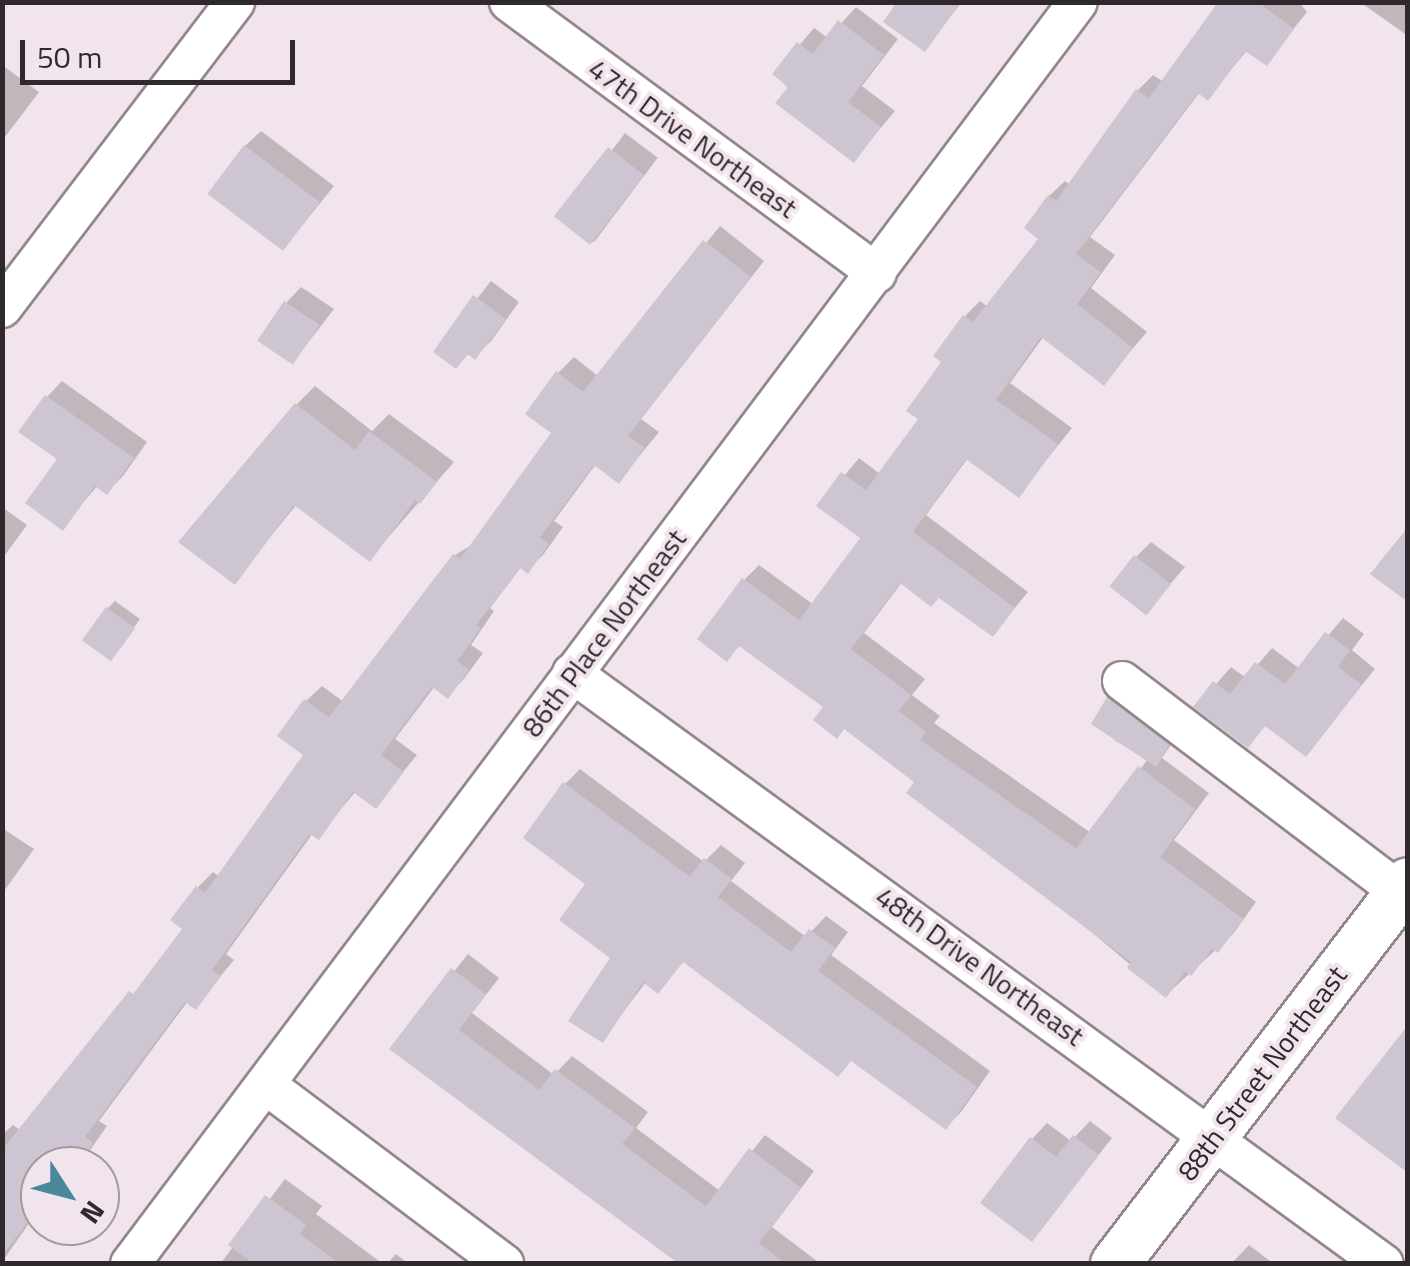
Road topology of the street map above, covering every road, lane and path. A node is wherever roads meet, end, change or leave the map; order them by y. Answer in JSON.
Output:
{"nodes":[{"id":1,"x":235,"y":2,"type":"edge"},
{"id":2,"x":510,"y":2,"type":"edge"},
{"id":3,"x":1078,"y":2,"type":"edge"},
{"id":4,"x":877,"y":273,"type":"junction"},
{"id":5,"x":2,"y":308,"type":"edge"},
{"id":6,"x":572,"y":674,"type":"junction"},
{"id":7,"x":1122,"y":681,"type":"dead end"},
{"id":8,"x":1404,"y":887,"type":"edge"},
{"id":9,"x":266,"y":1085,"type":"junction"},
{"id":10,"x":1215,"y":1135,"type":"junction"},
{"id":11,"x":130,"y":1264,"type":"edge"},
{"id":12,"x":504,"y":1264,"type":"edge"},
{"id":13,"x":1115,"y":1264,"type":"edge"},
{"id":14,"x":1384,"y":1264,"type":"edge"}],
"edges":[{"from":1,"to":5,"type":"street"},
{"from":2,"to":4,"type":"street","name":"47th Drive Northeast"},
{"from":3,"to":4,"type":"street","name":"86th Place Northeast"},
{"from":4,"to":6,"type":"street","name":"86th Place Northeast"},
{"from":6,"to":9,"type":"street","name":"86th Place Northeast"},
{"from":6,"to":10,"type":"street","name":"48th Drive Northeast"},
{"from":7,"to":8,"type":"street"},
{"from":8,"to":10,"type":"main road","name":"88th Street Northeast"},
{"from":9,"to":11,"type":"street","name":"86th Place Northeast"},
{"from":9,"to":12,"type":"street"},
{"from":10,"to":13,"type":"main road","name":"88th Street Northeast"},
{"from":10,"to":14,"type":"street","name":"48th Drive Northeast"}]}
